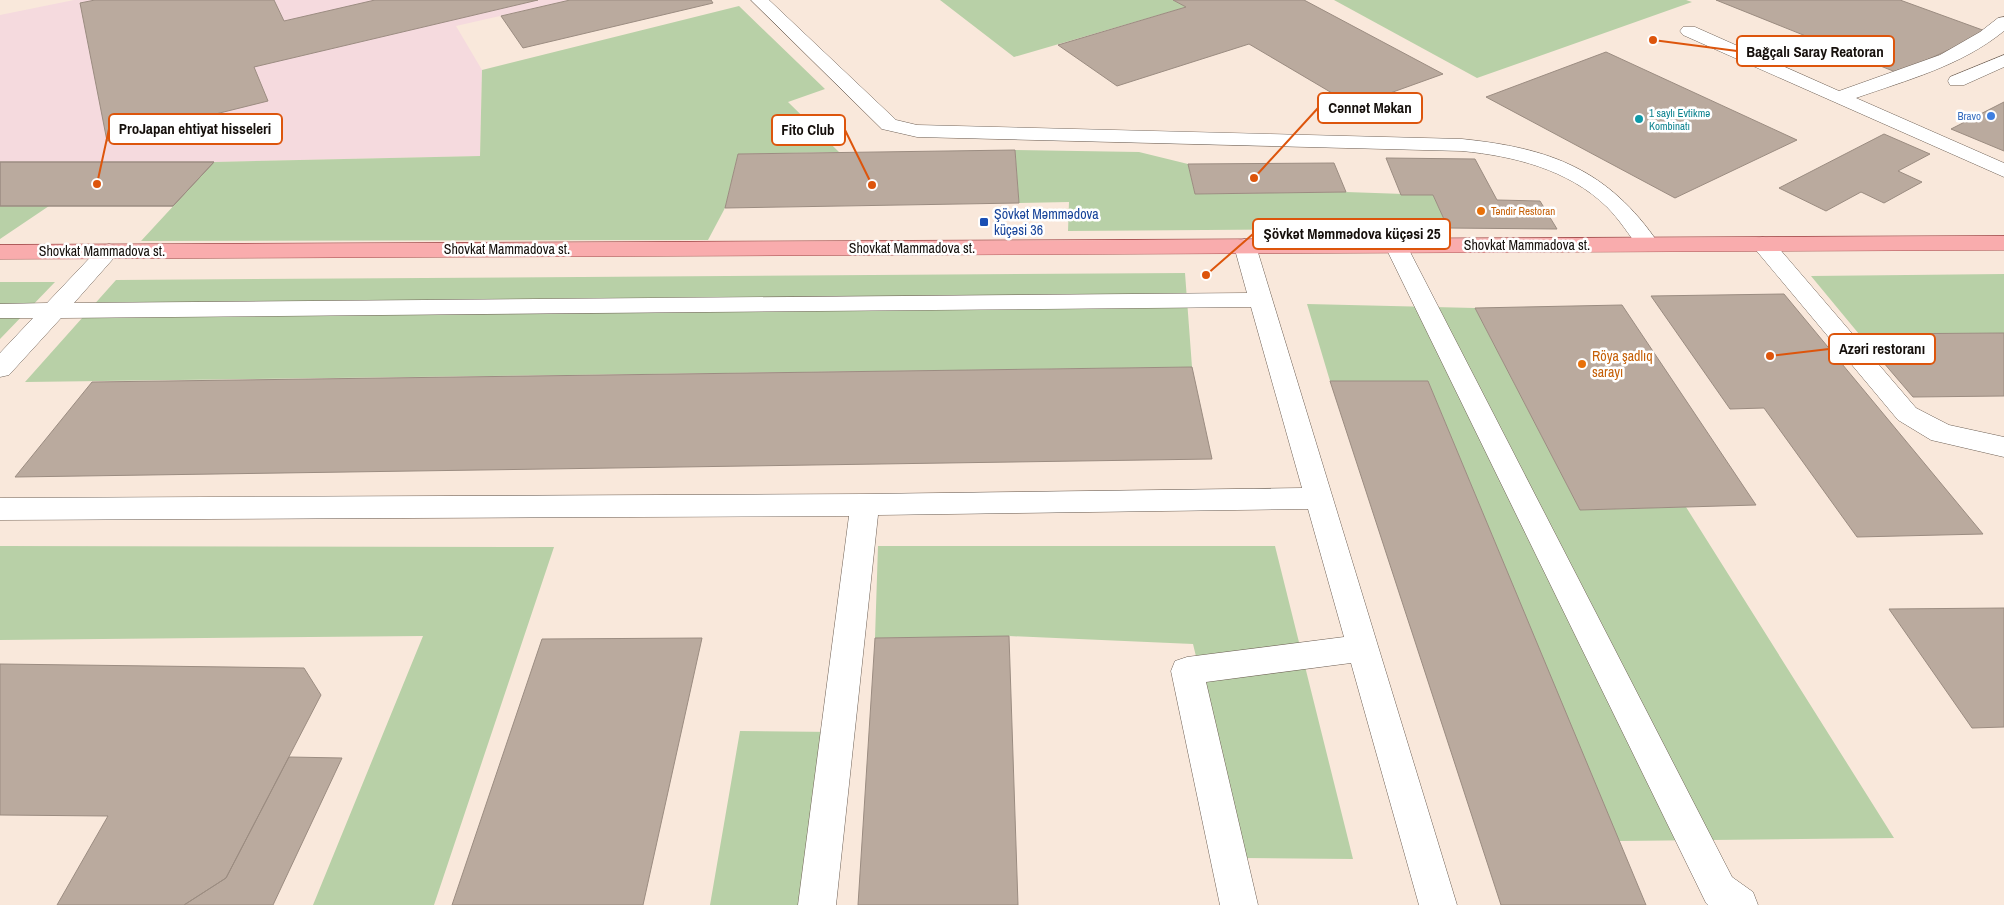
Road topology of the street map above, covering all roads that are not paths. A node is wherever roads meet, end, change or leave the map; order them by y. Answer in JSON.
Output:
{"nodes":[{"id":1,"x":758,"y":0,"type":"edge"},
{"id":2,"x":2004,"y":22,"type":"edge"},
{"id":3,"x":1689,"y":31,"type":"dead end"},
{"id":4,"x":2004,"y":60,"type":"edge"},
{"id":5,"x":1957,"y":81,"type":"dead end"},
{"id":6,"x":1837,"y":98,"type":"junction"},
{"id":7,"x":2004,"y":171,"type":"edge"},
{"id":8,"x":2004,"y":243,"type":"edge"},
{"id":9,"x":1648,"y":244,"type":"junction"},
{"id":10,"x":1762,"y":244,"type":"junction"},
{"id":11,"x":1245,"y":246,"type":"junction"},
{"id":12,"x":1396,"y":246,"type":"junction"},
{"id":13,"x":109,"y":251,"type":"junction"},
{"id":14,"x":0,"y":252,"type":"edge"},
{"id":15,"x":1261,"y":300,"type":"junction"},
{"id":16,"x":0,"y":311,"type":"edge"},
{"id":17,"x":54,"y":311,"type":"junction"},
{"id":18,"x":0,"y":369,"type":"edge"},
{"id":19,"x":2004,"y":447,"type":"edge"},
{"id":20,"x":1319,"y":498,"type":"junction"},
{"id":21,"x":865,"y":505,"type":"junction"},
{"id":22,"x":0,"y":509,"type":"edge"},
{"id":23,"x":1363,"y":648,"type":"junction"},
{"id":24,"x":817,"y":905,"type":"edge"},
{"id":25,"x":1239,"y":905,"type":"edge"},
{"id":26,"x":1438,"y":905,"type":"edge"},
{"id":27,"x":1739,"y":905,"type":"edge"}],
"edges":[{"from":1,"to":9,"type":"lane"},
{"from":2,"to":6,"type":"lane"},
{"from":3,"to":6,"type":"lane"},
{"from":4,"to":5,"type":"lane"},
{"from":6,"to":7,"type":"lane"},
{"from":8,"to":10,"type":"main road","name":"Shovkat Mammadova st."},
{"from":9,"to":10,"type":"main road","name":"Shovkat Mammadova st."},
{"from":9,"to":12,"type":"main road","name":"Shovkat Mammadova st."},
{"from":10,"to":19,"type":"lane"},
{"from":11,"to":12,"type":"main road","name":"Shovkat Mammadova st."},
{"from":11,"to":13,"type":"main road","name":"Shovkat Mammadova st."},
{"from":11,"to":15,"type":"lane"},
{"from":12,"to":27,"type":"lane"},
{"from":13,"to":14,"type":"main road","name":"Shovkat Mammadova st."},
{"from":13,"to":17,"type":"lane"},
{"from":15,"to":17,"type":"lane"},
{"from":15,"to":20,"type":"lane"},
{"from":16,"to":17,"type":"lane"},
{"from":17,"to":18,"type":"lane"},
{"from":20,"to":21,"type":"lane"},
{"from":20,"to":23,"type":"lane"},
{"from":21,"to":22,"type":"lane"},
{"from":21,"to":24,"type":"lane"},
{"from":23,"to":25,"type":"lane"},
{"from":23,"to":26,"type":"lane"}]}
